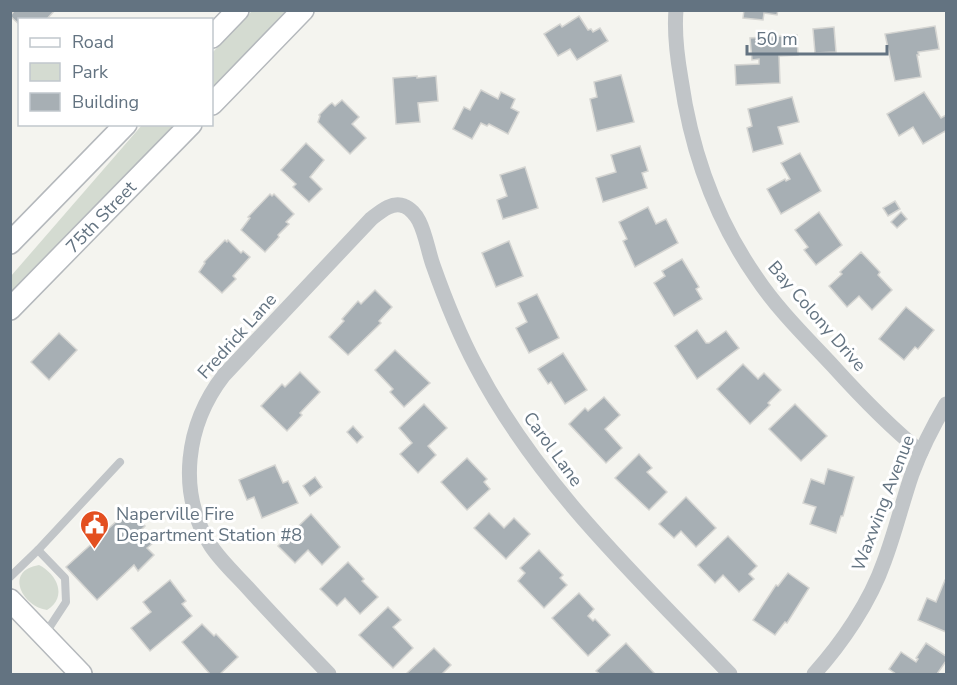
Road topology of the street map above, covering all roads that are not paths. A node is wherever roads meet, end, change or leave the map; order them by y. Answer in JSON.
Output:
{"nodes":[{"id":1,"x":238,"y":10,"type":"edge"},
{"id":2,"x":303,"y":10,"type":"edge"},
{"id":3,"x":676,"y":10,"type":"edge"},
{"id":4,"x":213,"y":36,"type":"edge"},
{"id":5,"x":213,"y":103,"type":"edge"},
{"id":6,"x":124,"y":126,"type":"edge"},
{"id":7,"x":189,"y":126,"type":"edge"},
{"id":8,"x":406,"y":206,"type":"joint"},
{"id":9,"x":10,"y":243,"type":"edge"},
{"id":10,"x":10,"y":309,"type":"edge"},
{"id":11,"x":946,"y":404,"type":"edge"},
{"id":12,"x":921,"y":452,"type":"junction"},
{"id":13,"x":120,"y":462,"type":"dead end"},
{"id":14,"x":38,"y":550,"type":"junction"},
{"id":15,"x":10,"y":577,"type":"edge"},
{"id":16,"x":10,"y":600,"type":"edge"},
{"id":17,"x":44,"y":635,"type":"junction"},
{"id":18,"x":81,"y":675,"type":"edge"},
{"id":19,"x":329,"y":675,"type":"edge"},
{"id":20,"x":730,"y":675,"type":"edge"},
{"id":21,"x":814,"y":675,"type":"edge"}],
"edges":[{"from":1,"to":4,"type":"main road"},
{"from":2,"to":5,"type":"main road"},
{"from":3,"to":12,"type":"street","name":"Bay Colony Drive"},
{"from":6,"to":9,"type":"main road"},
{"from":7,"to":10,"type":"main road","name":"75th Street"},
{"from":8,"to":19,"type":"street","name":"Fredrick Lane"},
{"from":8,"to":20,"type":"street","name":"Carol Lane"},
{"from":11,"to":12,"type":"street","name":"Waxwing Avenue"},
{"from":12,"to":21,"type":"street","name":"Waxwing Avenue"},
{"from":13,"to":14,"type":"lane"},
{"from":14,"to":15,"type":"lane"},
{"from":14,"to":17,"type":"lane"},
{"from":16,"to":17,"type":"main road"},
{"from":17,"to":18,"type":"main road"}]}
